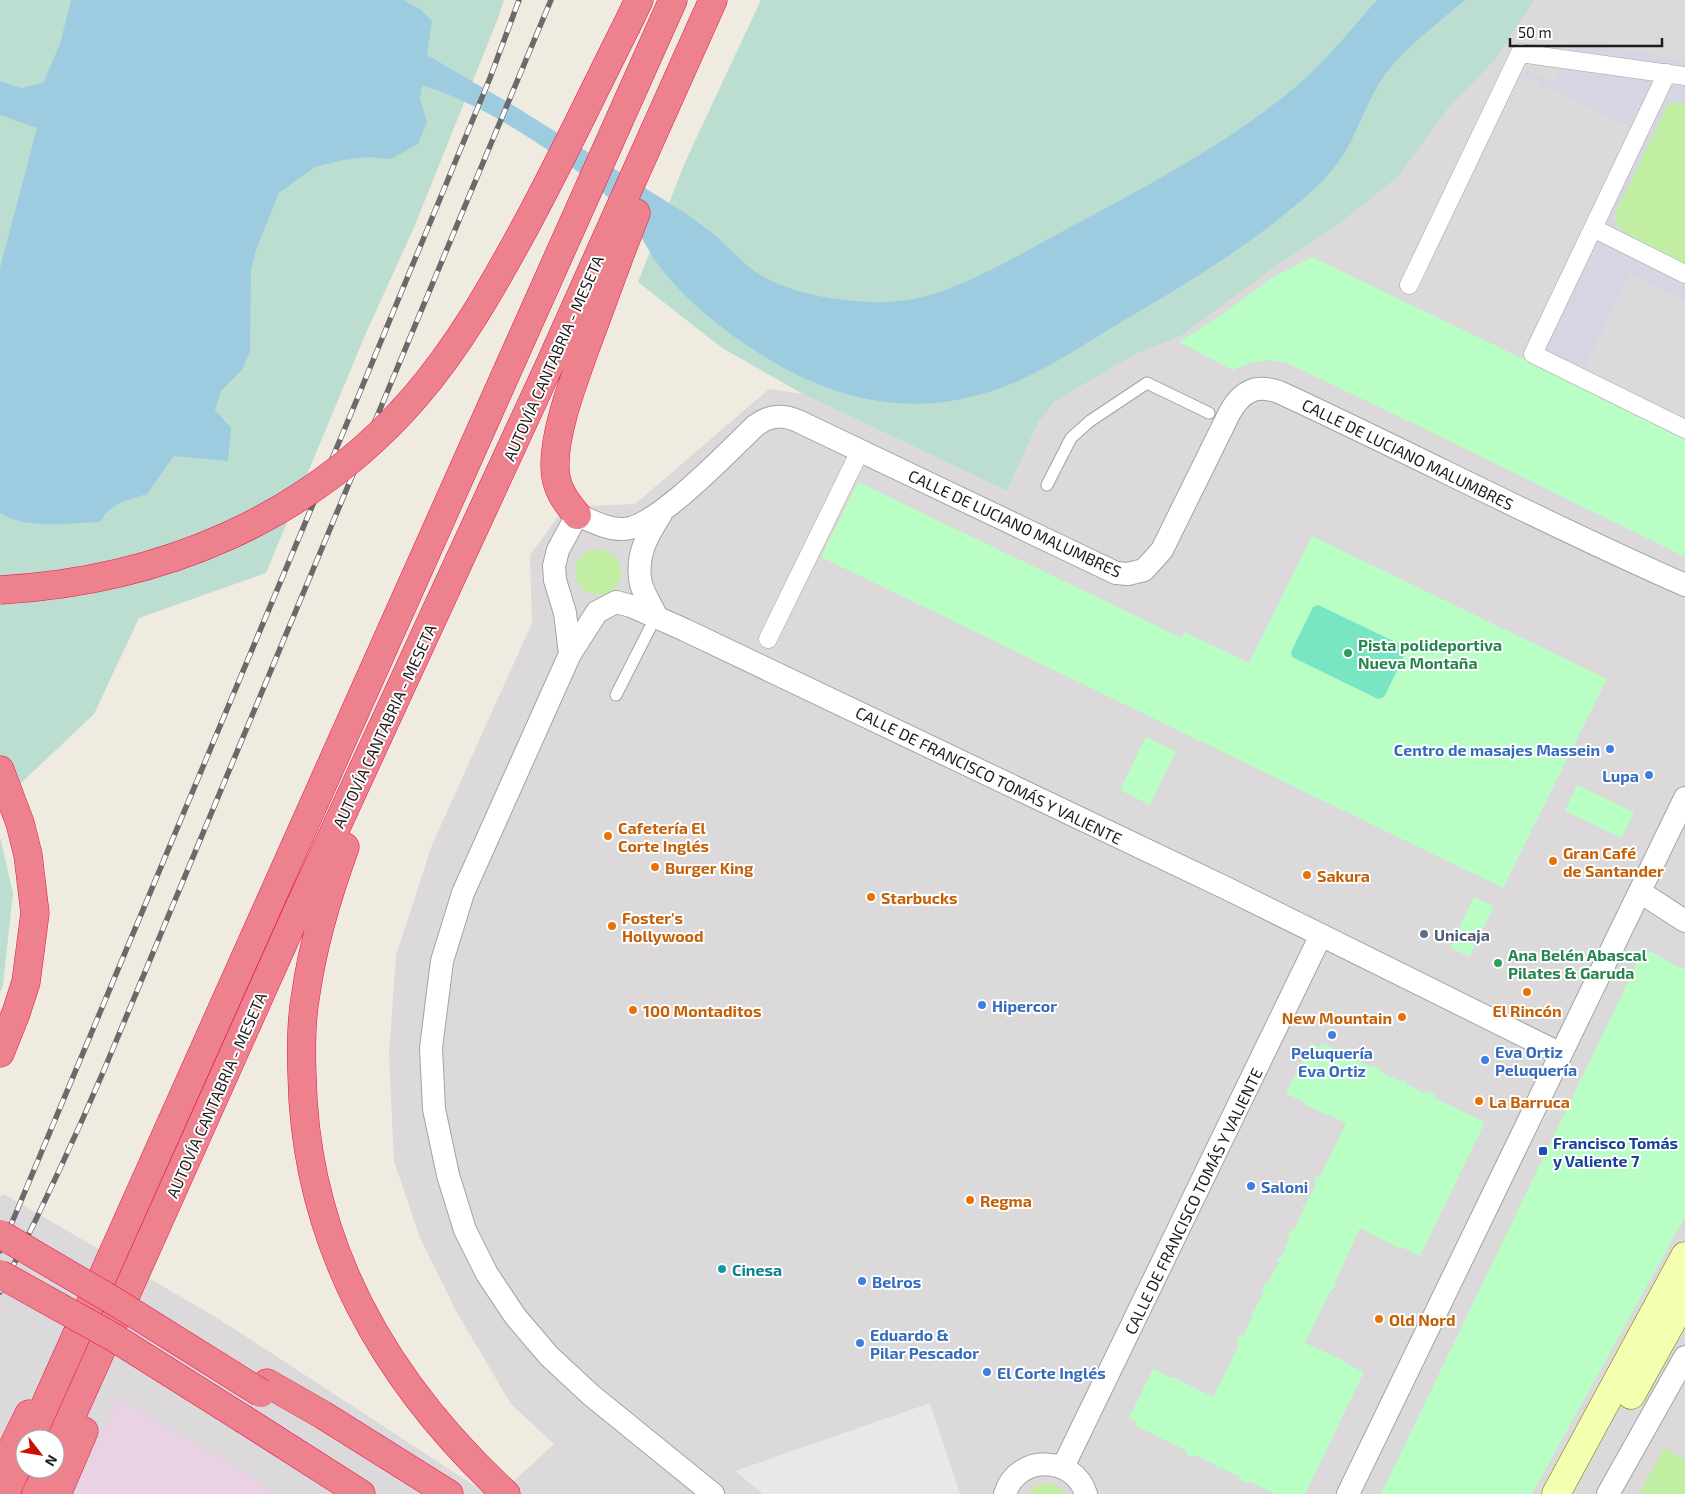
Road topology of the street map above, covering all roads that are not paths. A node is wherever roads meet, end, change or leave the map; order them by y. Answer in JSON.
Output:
{"nodes":[{"id":1,"x":639,"y":0,"type":"edge"},
{"id":2,"x":672,"y":0,"type":"edge"},
{"id":3,"x":713,"y":0,"type":"edge"},
{"id":4,"x":722,"y":0,"type":"edge"},
{"id":5,"x":1667,"y":73,"type":"junction"},
{"id":6,"x":1685,"y":76,"type":"edge"},
{"id":7,"x":657,"y":141,"type":"junction"},
{"id":8,"x":1593,"y":228,"type":"junction"},
{"id":9,"x":618,"y":234,"type":"junction"},
{"id":10,"x":1685,"y":274,"type":"edge"},
{"id":11,"x":1409,"y":285,"type":"dead end"},
{"id":12,"x":1209,"y":414,"type":"dead end"},
{"id":13,"x":1685,"y":429,"type":"edge"},
{"id":14,"x":860,"y":451,"type":"junction"},
{"id":15,"x":1047,"y":485,"type":"dead end"},
{"id":16,"x":663,"y":511,"type":"junction"},
{"id":17,"x":482,"y":515,"type":"junction"},
{"id":18,"x":577,"y":515,"type":"junction"},
{"id":19,"x":1685,"y":585,"type":"edge"},
{"id":20,"x":0,"y":590,"type":"edge"},
{"id":21,"x":656,"y":616,"type":"junction"},
{"id":22,"x":768,"y":639,"type":"dead end"},
{"id":23,"x":570,"y":654,"type":"junction"},
{"id":24,"x":616,"y":695,"type":"dead end"},
{"id":25,"x":0,"y":770,"type":"edge"},
{"id":26,"x":1685,"y":798,"type":"edge"},
{"id":27,"x":1640,"y":892,"type":"junction"},
{"id":28,"x":1685,"y":921,"type":"edge"},
{"id":29,"x":1321,"y":935,"type":"junction"},
{"id":30,"x":0,"y":1053,"type":"edge"},
{"id":31,"x":1561,"y":1054,"type":"junction"},
{"id":32,"x":186,"y":1161,"type":"junction"},
{"id":33,"x":146,"y":1177,"type":"junction"},
{"id":34,"x":0,"y":1234,"type":"edge"},
{"id":35,"x":1685,"y":1256,"type":"edge"},
{"id":36,"x":0,"y":1274,"type":"edge"},
{"id":37,"x":0,"y":1286,"type":"edge"},
{"id":38,"x":1685,"y":1298,"type":"edge"},
{"id":39,"x":1685,"y":1357,"type":"edge"},
{"id":40,"x":264,"y":1388,"type":"junction"},
{"id":41,"x":240,"y":1425,"type":"junction"},
{"id":42,"x":34,"y":1429,"type":"edge"},
{"id":43,"x":65,"y":1431,"type":"edge"},
{"id":44,"x":1063,"y":1467,"type":"junction"},
{"id":45,"x":15,"y":1472,"type":"edge"},
{"id":46,"x":0,"y":1473,"type":"edge"},
{"id":47,"x":43,"y":1479,"type":"edge"},
{"id":48,"x":5,"y":1494,"type":"edge"},
{"id":49,"x":36,"y":1494,"type":"edge"},
{"id":50,"x":57,"y":1494,"type":"edge"},
{"id":51,"x":331,"y":1494,"type":"edge"},
{"id":52,"x":361,"y":1494,"type":"edge"},
{"id":53,"x":417,"y":1494,"type":"edge"},
{"id":54,"x":449,"y":1494,"type":"edge"},
{"id":55,"x":506,"y":1494,"type":"edge"},
{"id":56,"x":713,"y":1494,"type":"edge"},
{"id":57,"x":1005,"y":1494,"type":"edge"},
{"id":58,"x":1086,"y":1494,"type":"edge"},
{"id":59,"x":1348,"y":1494,"type":"edge"},
{"id":60,"x":1556,"y":1494,"type":"edge"},
{"id":61,"x":1575,"y":1494,"type":"edge"},
{"id":62,"x":1608,"y":1494,"type":"edge"}],
"edges":[{"from":1,"to":20,"type":"highway","bridge":true},
{"from":2,"to":33,"type":"highway","name":"AUTOVÍA CANTABRIA - MESETA"},
{"from":3,"to":7,"type":"highway"},
{"from":4,"to":7,"type":"highway"},
{"from":5,"to":6,"type":"street"},
{"from":5,"to":8,"type":"street"},
{"from":5,"to":11,"type":"street"},
{"from":7,"to":9,"type":"highway"},
{"from":8,"to":10,"type":"street"},
{"from":8,"to":13,"type":"street"},
{"from":9,"to":17,"type":"highway","name":"AUTOVÍA CANTABRIA - MESETA"},
{"from":9,"to":18,"type":"highway"},
{"from":12,"to":15,"type":"lane"},
{"from":14,"to":16,"type":"street","name":"CALLE DE LUCIANO MALUMBRES"},
{"from":14,"to":19,"type":"street","name":"CALLE DE LUCIANO MALUMBRES"},
{"from":14,"to":22,"type":"street"},
{"from":16,"to":18,"type":"street","name":"CALLE DE LUCIANO MALUMBRES"},
{"from":16,"to":21,"type":"street","name":"CALLE DE LUCIANO MALUMBRES"},
{"from":17,"to":32,"type":"highway","name":"AUTOVÍA CANTABRIA - MESETA"},
{"from":17,"to":55,"type":"highway"},
{"from":18,"to":23,"type":"street"},
{"from":21,"to":23,"type":"street","name":"CALLE DE FRANCISCO TOMÁS Y VALIENTE"},
{"from":21,"to":24,"type":"lane"},
{"from":21,"to":29,"type":"street","name":"CALLE DE FRANCISCO TOMÁS Y VALIENTE"},
{"from":23,"to":56,"type":"street"},
{"from":25,"to":30,"type":"highway"},
{"from":26,"to":27,"type":"street"},
{"from":27,"to":28,"type":"street"},
{"from":27,"to":31,"type":"street"},
{"from":29,"to":31,"type":"street","name":"CALLE DE FRANCISCO TOMÁS Y VALIENTE"},
{"from":29,"to":44,"type":"street","name":"CALLE DE FRANCISCO TOMÁS Y VALIENTE"},
{"from":31,"to":59,"type":"street"},
{"from":32,"to":43,"type":"highway","name":"AUTOVÍA CANTABRIA - MESETA"},
{"from":32,"to":50,"type":"highway"},
{"from":33,"to":42,"type":"highway","name":"AUTOVÍA CANTABRIA - MESETA"},
{"from":33,"to":46,"type":"highway"},
{"from":34,"to":40,"type":"highway","bridge":true},
{"from":35,"to":60,"type":"main road"},
{"from":36,"to":41,"type":"highway","bridge":true},
{"from":37,"to":41,"type":"highway"},
{"from":38,"to":61,"type":"main road"},
{"from":39,"to":62,"type":"street"},
{"from":40,"to":53,"type":"highway"},
{"from":40,"to":54,"type":"highway"},
{"from":41,"to":51,"type":"highway"},
{"from":41,"to":52,"type":"highway"},
{"from":44,"to":57,"type":"street"},
{"from":44,"to":58,"type":"street"},
{"from":45,"to":48,"type":"highway"},
{"from":47,"to":49,"type":"highway"}]}
